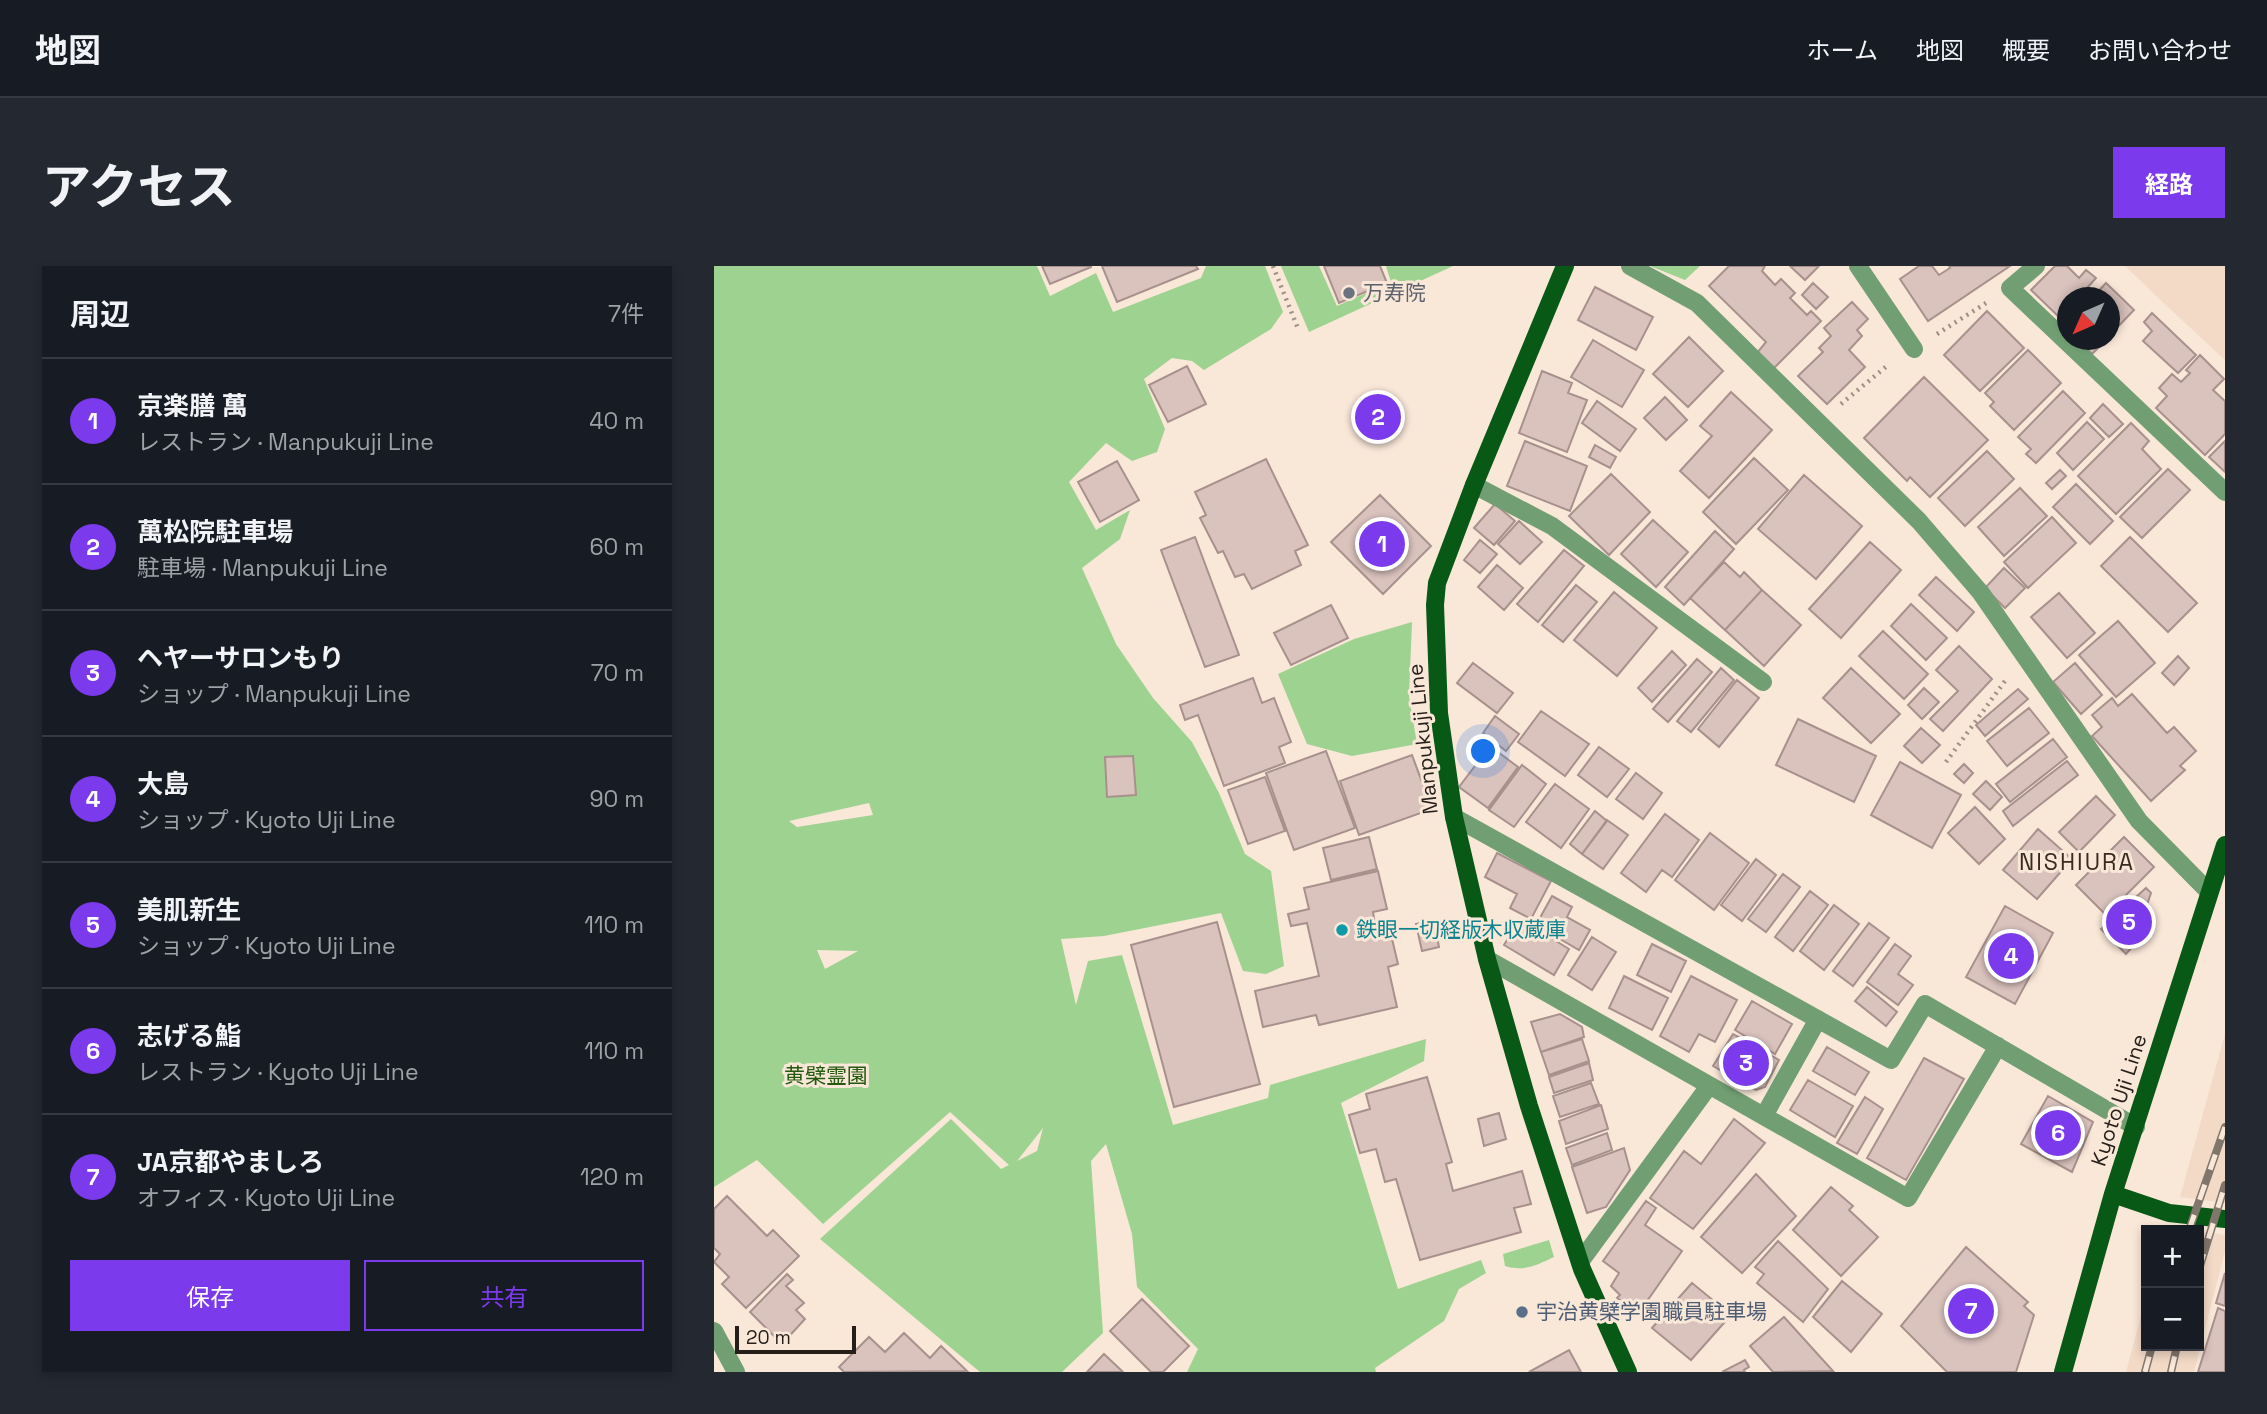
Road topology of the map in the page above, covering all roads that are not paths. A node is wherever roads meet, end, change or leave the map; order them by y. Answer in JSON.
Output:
{"nodes":[{"id":1,"x":1565,"y":266,"type":"edge"},
{"id":2,"x":1630,"y":266,"type":"edge"},
{"id":3,"x":1858,"y":266,"type":"edge"},
{"id":4,"x":2036,"y":266,"type":"edge"},
{"id":5,"x":1914,"y":349,"type":"dead end"},
{"id":6,"x":1474,"y":485,"type":"junction"},
{"id":7,"x":2225,"y":492,"type":"edge"},
{"id":8,"x":1763,"y":682,"type":"dead end"},
{"id":9,"x":1454,"y":817,"type":"junction"},
{"id":10,"x":2225,"y":845,"type":"edge"},
{"id":11,"x":2208,"y":891,"type":"junction"},
{"id":12,"x":1487,"y":959,"type":"junction"},
{"id":13,"x":1818,"y":1019,"type":"junction"},
{"id":14,"x":1998,"y":1046,"type":"junction"},
{"id":15,"x":1709,"y":1086,"type":"junction"},
{"id":16,"x":1764,"y":1116,"type":"junction"},
{"id":17,"x":2136,"y":1127,"type":"junction"},
{"id":18,"x":2113,"y":1194,"type":"junction"},
{"id":19,"x":2225,"y":1219,"type":"edge"},
{"id":20,"x":1580,"y":1262,"type":"junction"},
{"id":21,"x":714,"y":1331,"type":"edge"},
{"id":22,"x":736,"y":1372,"type":"edge"},
{"id":23,"x":1628,"y":1372,"type":"edge"},
{"id":24,"x":2063,"y":1372,"type":"edge"}],
"edges":[{"from":1,"to":6,"type":"main road","name":"Manpukuji Line"},
{"from":2,"to":11,"type":"street"},
{"from":3,"to":5,"type":"street"},
{"from":4,"to":7,"type":"street"},
{"from":6,"to":8,"type":"street"},
{"from":6,"to":9,"type":"main road","name":"Manpukuji Line"},
{"from":9,"to":12,"type":"main road","name":"Manpukuji Line"},
{"from":9,"to":13,"type":"street"},
{"from":10,"to":11,"type":"main road","name":"Kyoto Uji Line"},
{"from":11,"to":17,"type":"main road","name":"Kyoto Uji Line"},
{"from":12,"to":15,"type":"street"},
{"from":12,"to":20,"type":"main road","name":"Manpukuji Line"},
{"from":13,"to":14,"type":"street"},
{"from":13,"to":16,"type":"street"},
{"from":14,"to":16,"type":"street"},
{"from":14,"to":17,"type":"street"},
{"from":15,"to":16,"type":"street"},
{"from":15,"to":20,"type":"street"},
{"from":17,"to":18,"type":"main road","name":"Kyoto Uji Line"},
{"from":18,"to":19,"type":"main road"},
{"from":18,"to":24,"type":"main road","name":"Kyoto Uji Line"},
{"from":20,"to":23,"type":"main road","name":"Manpukuji Line"},
{"from":21,"to":22,"type":"street"}]}
